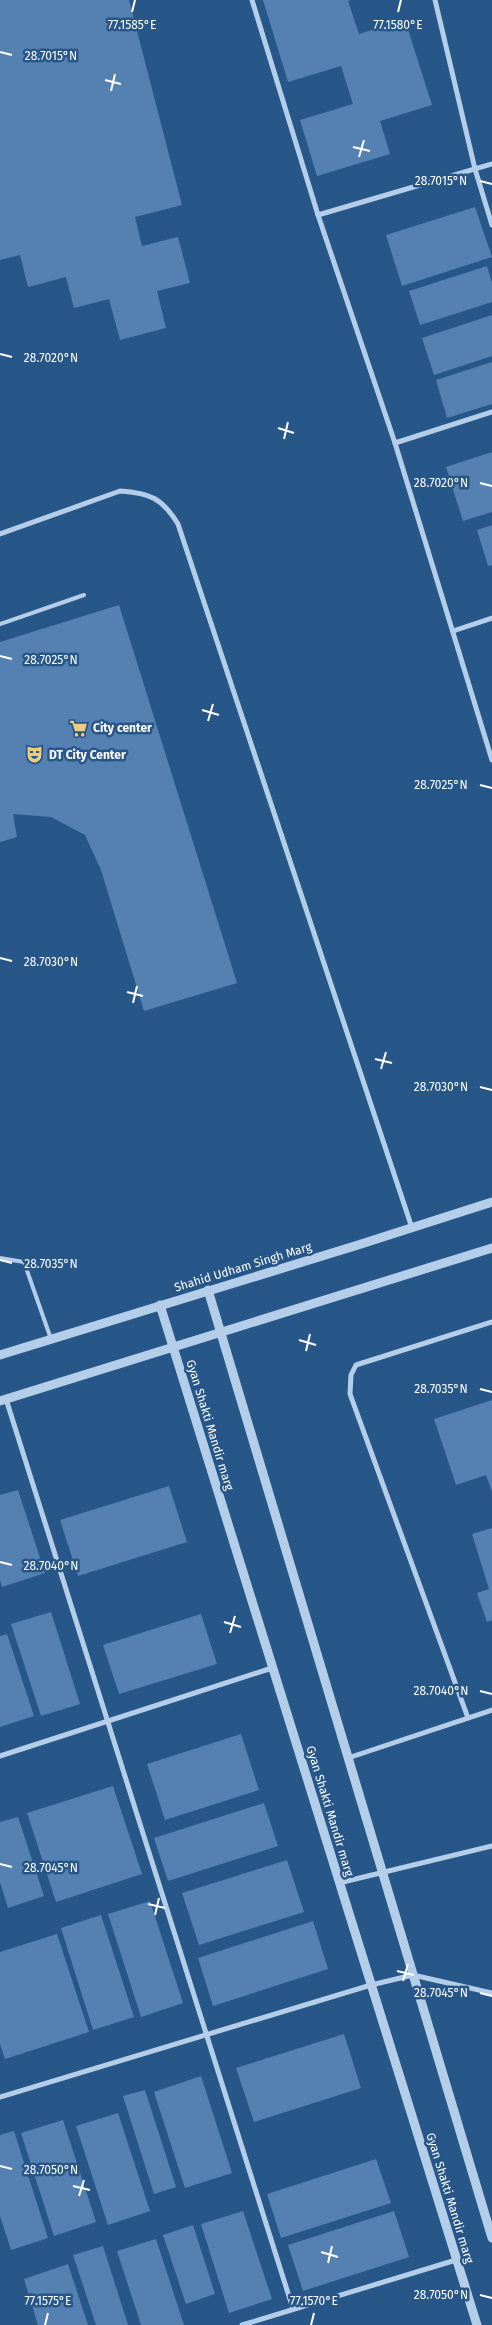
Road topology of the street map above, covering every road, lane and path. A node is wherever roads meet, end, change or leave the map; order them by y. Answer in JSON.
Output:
{"nodes":[{"id":1,"x":252,"y":0,"type":"edge"},
{"id":2,"x":435,"y":0,"type":"edge"},
{"id":3,"x":492,"y":164,"type":"edge"},
{"id":4,"x":475,"y":170,"type":"junction"},
{"id":5,"x":318,"y":215,"type":"junction"},
{"id":6,"x":492,"y":225,"type":"edge"},
{"id":7,"x":492,"y":412,"type":"edge"},
{"id":8,"x":395,"y":443,"type":"junction"},
{"id":9,"x":0,"y":534,"type":"edge"},
{"id":10,"x":84,"y":595,"type":"dead end"},
{"id":11,"x":492,"y":618,"type":"edge"},
{"id":12,"x":0,"y":624,"type":"edge"},
{"id":13,"x":453,"y":631,"type":"junction"},
{"id":14,"x":492,"y":760,"type":"edge"},
{"id":15,"x":492,"y":1202,"type":"edge"},
{"id":16,"x":412,"y":1228,"type":"junction"},
{"id":17,"x":492,"y":1248,"type":"edge"},
{"id":18,"x":0,"y":1258,"type":"edge"},
{"id":19,"x":208,"y":1290,"type":"junction"},
{"id":20,"x":160,"y":1305,"type":"junction"},
{"id":21,"x":492,"y":1322,"type":"edge"},
{"id":22,"x":221,"y":1332,"type":"junction"},
{"id":23,"x":51,"y":1339,"type":"junction"},
{"id":24,"x":173,"y":1347,"type":"junction"},
{"id":25,"x":0,"y":1355,"type":"edge"},
{"id":26,"x":3,"y":1400,"type":"edge"},
{"id":27,"x":272,"y":1668,"type":"junction"},
{"id":28,"x":492,"y":1710,"type":"edge"},
{"id":29,"x":468,"y":1718,"type":"junction"},
{"id":30,"x":107,"y":1721,"type":"junction"},
{"id":31,"x":0,"y":1756,"type":"edge"},
{"id":32,"x":348,"y":1758,"type":"junction"},
{"id":33,"x":492,"y":1846,"type":"edge"},
{"id":34,"x":383,"y":1872,"type":"junction"},
{"id":35,"x":339,"y":1883,"type":"junction"},
{"id":36,"x":413,"y":1975,"type":"junction"},
{"id":37,"x":371,"y":1985,"type":"junction"},
{"id":38,"x":492,"y":1993,"type":"edge"},
{"id":39,"x":206,"y":2036,"type":"junction"},
{"id":40,"x":0,"y":2097,"type":"edge"},
{"id":41,"x":492,"y":2238,"type":"edge"},
{"id":42,"x":456,"y":2260,"type":"junction"},
{"id":43,"x":293,"y":2309,"type":"junction"},
{"id":44,"x":242,"y":2325,"type":"edge"},
{"id":45,"x":477,"y":2325,"type":"edge"}],
"edges":[{"from":1,"to":5,"type":"street"},
{"from":2,"to":4,"type":"street"},
{"from":3,"to":4,"type":"street"},
{"from":4,"to":5,"type":"street"},
{"from":4,"to":6,"type":"street"},
{"from":5,"to":8,"type":"street"},
{"from":7,"to":8,"type":"street"},
{"from":8,"to":13,"type":"street"},
{"from":9,"to":16,"type":"street"},
{"from":10,"to":12,"type":"lane"},
{"from":11,"to":13,"type":"street"},
{"from":13,"to":14,"type":"street"},
{"from":15,"to":16,"type":"street","name":"Shahid Udham Singh Marg"},
{"from":16,"to":19,"type":"street","name":"Shahid Udham Singh Marg"},
{"from":17,"to":22,"type":"street"},
{"from":18,"to":23,"type":"lane"},
{"from":19,"to":20,"type":"street","name":"Shahid Udham Singh Marg"},
{"from":19,"to":22,"type":"street"},
{"from":20,"to":23,"type":"street","name":"Shahid Udham Singh Marg"},
{"from":20,"to":24,"type":"street","name":"Gyan Shakti Mandir marg"},
{"from":21,"to":29,"type":"street"},
{"from":22,"to":24,"type":"street"},
{"from":22,"to":32,"type":"street"},
{"from":23,"to":25,"type":"street","name":"Shahid Udham Singh Marg"},
{"from":24,"to":26,"type":"street"},
{"from":24,"to":27,"type":"street","name":"Gyan Shakti Mandir marg"},
{"from":26,"to":30,"type":"street"},
{"from":27,"to":30,"type":"street"},
{"from":27,"to":35,"type":"street","name":"Gyan Shakti Mandir marg"},
{"from":28,"to":29,"type":"street"},
{"from":29,"to":32,"type":"street"},
{"from":30,"to":31,"type":"street"},
{"from":30,"to":39,"type":"street"},
{"from":32,"to":34,"type":"street"},
{"from":33,"to":34,"type":"street"},
{"from":34,"to":35,"type":"street"},
{"from":34,"to":36,"type":"street"},
{"from":35,"to":37,"type":"street","name":"Gyan Shakti Mandir marg"},
{"from":36,"to":37,"type":"street"},
{"from":36,"to":38,"type":"street"},
{"from":36,"to":41,"type":"street"},
{"from":37,"to":39,"type":"street"},
{"from":37,"to":42,"type":"street","name":"Gyan Shakti Mandir marg"},
{"from":39,"to":40,"type":"street"},
{"from":39,"to":43,"type":"street"},
{"from":42,"to":43,"type":"street"},
{"from":42,"to":45,"type":"street","name":"Gyan Shakti Mandir marg"},
{"from":43,"to":44,"type":"street"}]}
